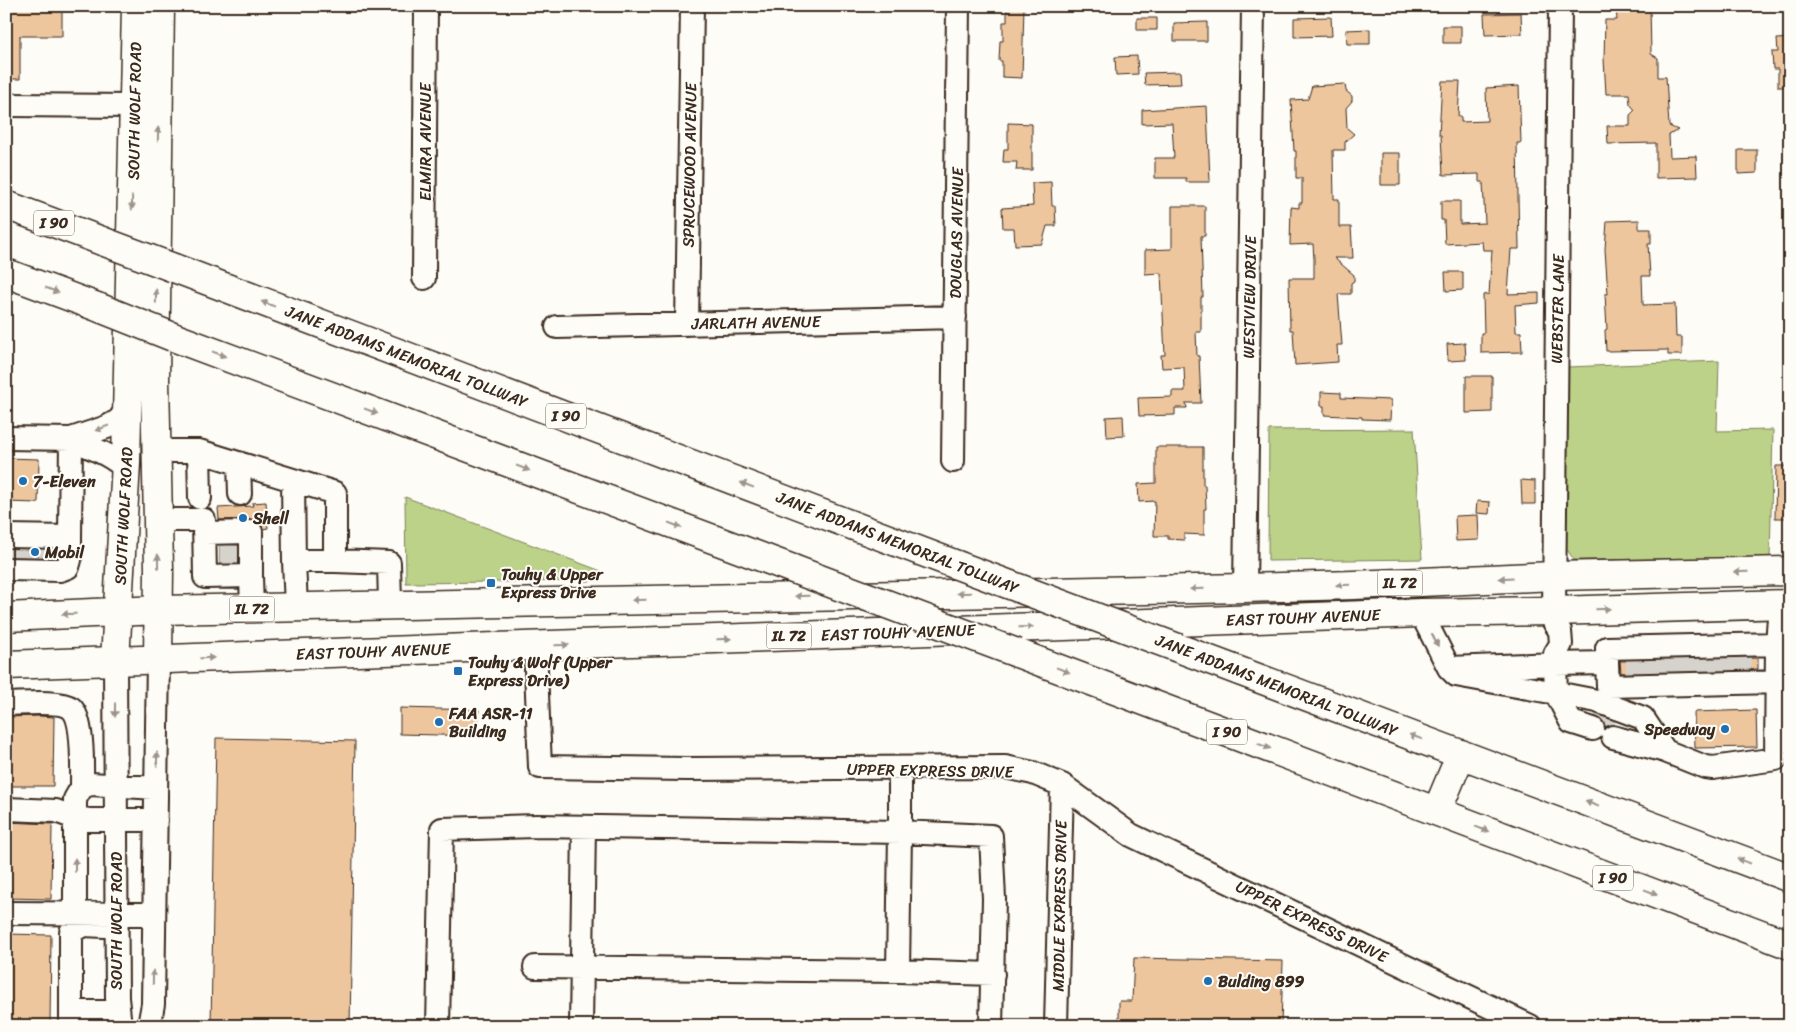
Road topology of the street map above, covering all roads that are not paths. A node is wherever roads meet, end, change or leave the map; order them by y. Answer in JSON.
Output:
{"nodes":[{"id":1,"x":136,"y":6,"type":"edge"},
{"id":2,"x":160,"y":6,"type":"edge"},
{"id":3,"x":426,"y":6,"type":"edge"},
{"id":4,"x":692,"y":6,"type":"edge"},
{"id":5,"x":958,"y":6,"type":"edge"},
{"id":6,"x":1253,"y":6,"type":"edge"},
{"id":7,"x":1560,"y":6,"type":"edge"},
{"id":8,"x":6,"y":105,"type":"edge"},
{"id":9,"x":134,"y":106,"type":"junction"},
{"id":10,"x":6,"y":205,"type":"edge"},
{"id":11,"x":6,"y":273,"type":"edge"},
{"id":12,"x":424,"y":278,"type":"dead end"},
{"id":13,"x":955,"y":317,"type":"junction"},
{"id":14,"x":687,"y":324,"type":"junction"},
{"id":15,"x":557,"y":327,"type":"dead end"},
{"id":16,"x":127,"y":409,"type":"junction"},
{"id":17,"x":6,"y":438,"type":"edge"},
{"id":18,"x":71,"y":439,"type":"junction"},
{"id":19,"x":156,"y":451,"type":"junction"},
{"id":20,"x":199,"y":451,"type":"junction"},
{"id":21,"x":954,"y":460,"type":"dead end"},
{"id":22,"x":239,"y":463,"type":"junction"},
{"id":23,"x":126,"y":469,"type":"junction"},
{"id":24,"x":293,"y":480,"type":"junction"},
{"id":25,"x":240,"y":494,"type":"dead end"},
{"id":26,"x":200,"y":498,"type":"dead end"},
{"id":27,"x":158,"y":520,"type":"junction"},
{"id":28,"x":204,"y":533,"type":"junction"},
{"id":29,"x":31,"y":552,"type":"tunnel mouth"},
{"id":30,"x":233,"y":560,"type":"junction"},
{"id":31,"x":294,"y":561,"type":"junction"},
{"id":32,"x":335,"y":561,"type":"junction"},
{"id":33,"x":1790,"y":571,"type":"edge"},
{"id":34,"x":1554,"y":576,"type":"junction"},
{"id":35,"x":1245,"y":588,"type":"junction"},
{"id":36,"x":390,"y":604,"type":"junction"},
{"id":37,"x":1785,"y":604,"type":"edge"},
{"id":38,"x":296,"y":607,"type":"junction"},
{"id":39,"x":252,"y":609,"type":"junction"},
{"id":40,"x":159,"y":610,"type":"junction"},
{"id":41,"x":118,"y":612,"type":"junction"},
{"id":42,"x":1421,"y":613,"type":"junction"},
{"id":43,"x":6,"y":617,"type":"edge"},
{"id":44,"x":1554,"y":617,"type":"junction"},
{"id":45,"x":1777,"y":644,"type":"junction"},
{"id":46,"x":535,"y":646,"type":"junction"},
{"id":47,"x":158,"y":659,"type":"junction"},
{"id":48,"x":1555,"y":659,"type":"junction"},
{"id":49,"x":115,"y":661,"type":"junction"},
{"id":50,"x":1607,"y":663,"type":"junction"},
{"id":51,"x":6,"y":664,"type":"edge"},
{"id":52,"x":1689,"y":665,"type":"junction"},
{"id":53,"x":1449,"y":668,"type":"junction"},
{"id":54,"x":1777,"y":682,"type":"junction"},
{"id":55,"x":1560,"y":699,"type":"junction"},
{"id":56,"x":6,"y":704,"type":"edge"},
{"id":57,"x":1665,"y":752,"type":"junction"},
{"id":58,"x":1461,"y":754,"type":"junction"},
{"id":59,"x":900,"y":768,"type":"junction"},
{"id":60,"x":1062,"y":785,"type":"junction"},
{"id":61,"x":116,"y":786,"type":"junction"},
{"id":62,"x":82,"y":787,"type":"junction"},
{"id":63,"x":156,"y":788,"type":"junction"},
{"id":64,"x":6,"y":809,"type":"edge"},
{"id":65,"x":1437,"y":811,"type":"junction"},
{"id":66,"x":76,"y":818,"type":"junction"},
{"id":67,"x":116,"y":820,"type":"junction"},
{"id":68,"x":156,"y":820,"type":"junction"},
{"id":69,"x":584,"y":827,"type":"junction"},
{"id":70,"x":900,"y":832,"type":"junction"},
{"id":71,"x":1790,"y":878,"type":"edge"},
{"id":72,"x":6,"y":913,"type":"edge"},
{"id":73,"x":154,"y":914,"type":"junction"},
{"id":74,"x":79,"y":919,"type":"junction"},
{"id":75,"x":116,"y":919,"type":"junction"},
{"id":76,"x":1790,"y":945,"type":"edge"},
{"id":77,"x":535,"y":967,"type":"dead end"},
{"id":78,"x":582,"y":967,"type":"junction"},
{"id":79,"x":898,"y":971,"type":"junction"},
{"id":80,"x":993,"y":974,"type":"junction"},
{"id":81,"x":71,"y":1019,"type":"edge"},
{"id":82,"x":119,"y":1019,"type":"edge"},
{"id":83,"x":149,"y":1026,"type":"edge"},
{"id":84,"x":438,"y":1026,"type":"edge"},
{"id":85,"x":581,"y":1026,"type":"edge"},
{"id":86,"x":992,"y":1026,"type":"edge"},
{"id":87,"x":1056,"y":1026,"type":"edge"},
{"id":88,"x":1530,"y":1026,"type":"edge"}],
"edges":[{"from":1,"to":9,"type":"main road","name":"SOUTH WOLF ROAD"},
{"from":19,"to":2,"type":"main road","name":"SOUTH WOLF ROAD","one_way":true},
{"from":3,"to":12,"type":"street","name":"ELMIRA AVENUE"},
{"from":4,"to":14,"type":"street","name":"SPRUCEWOOD AVENUE"},
{"from":5,"to":13,"type":"street","name":"DOUGLAS AVENUE"},
{"from":6,"to":35,"type":"street","name":"WESTVIEW DRIVE"},
{"from":7,"to":34,"type":"street","name":"WEBSTER LANE"},
{"from":8,"to":9,"type":"street"},
{"from":9,"to":16,"type":"main road","name":"SOUTH WOLF ROAD","one_way":true},
{"from":58,"to":10,"type":"main road","name":"JANE ADDAMS MEMORIAL TOLLWAY","number":"I 90","one_way":true,"bridge":true},
{"from":11,"to":65,"type":"main road","number":"I 90","one_way":true,"bridge":true},
{"from":13,"to":14,"type":"street","name":"JARLATH AVENUE"},
{"from":13,"to":21,"type":"street","name":"DOUGLAS AVENUE"},
{"from":14,"to":15,"type":"street","name":"JARLATH AVENUE"},
{"from":16,"to":18,"type":"street","one_way":true},
{"from":16,"to":23,"type":"main road","name":"SOUTH WOLF ROAD"},
{"from":17,"to":18,"type":"street"},
{"from":18,"to":23,"type":"street"},
{"from":18,"to":29,"type":"street"},
{"from":19,"to":20,"type":"street"},
{"from":19,"to":27,"type":"main road","name":"SOUTH WOLF ROAD"},
{"from":20,"to":22,"type":"street"},
{"from":20,"to":26,"type":"street"},
{"from":22,"to":24,"type":"street"},
{"from":22,"to":25,"type":"street"},
{"from":23,"to":41,"type":"main road","name":"SOUTH WOLF ROAD"},
{"from":24,"to":31,"type":"street"},
{"from":24,"to":32,"type":"street"},
{"from":27,"to":28,"type":"street"},
{"from":40,"to":27,"type":"main road","name":"SOUTH WOLF ROAD","one_way":true},
{"from":28,"to":30,"type":"street"},
{"from":28,"to":30,"type":"street"},
{"from":30,"to":39,"type":"street"},
{"from":31,"to":32,"type":"street"},
{"from":31,"to":38,"type":"street"},
{"from":32,"to":36,"type":"street"},
{"from":33,"to":34,"type":"main road","name":"EAST TOUHY AVENUE","number":"IL 72","one_way":true},
{"from":34,"to":35,"type":"main road","name":"EAST TOUHY AVENUE","number":"IL 72","one_way":true},
{"from":34,"to":44,"type":"street","name":"WEBSTER LANE"},
{"from":35,"to":36,"type":"main road","name":"EAST TOUHY AVENUE","number":"IL 72","one_way":true},
{"from":36,"to":38,"type":"main road","name":"EAST TOUHY AVENUE","number":"IL 72"},
{"from":44,"to":37,"type":"main road","name":"EAST TOUHY AVENUE","number":"IL 72","one_way":true},
{"from":37,"to":45,"type":"street"},
{"from":38,"to":39,"type":"main road","name":"EAST TOUHY AVENUE","number":"IL 72"},
{"from":39,"to":40,"type":"main road","name":"EAST TOUHY AVENUE","number":"IL 72"},
{"from":40,"to":41,"type":"main road","name":"EAST TOUHY AVENUE"},
{"from":40,"to":47,"type":"main road","name":"SOUTH WOLF ROAD"},
{"from":41,"to":43,"type":"main road","name":"EAST TOUHY AVENUE","one_way":true},
{"from":41,"to":49,"type":"main road","name":"SOUTH WOLF ROAD"},
{"from":42,"to":44,"type":"main road","name":"EAST TOUHY AVENUE","number":"IL 72"},
{"from":46,"to":42,"type":"main road","name":"EAST TOUHY AVENUE","number":"IL 72","one_way":true},
{"from":42,"to":53,"type":"street","one_way":true},
{"from":44,"to":48,"type":"street","name":"WEBSTER LANE"},
{"from":45,"to":52,"type":"street"},
{"from":45,"to":54,"type":"street"},
{"from":47,"to":46,"type":"main road","name":"EAST TOUHY AVENUE","number":"IL 72","one_way":true},
{"from":46,"to":59,"type":"street","name":"UPPER EXPRESS DRIVE"},
{"from":47,"to":49,"type":"main road","name":"EAST TOUHY AVENUE","number":"IL 72"},
{"from":63,"to":47,"type":"street","name":"SOUTH WOLF ROAD","one_way":true},
{"from":48,"to":50,"type":"street"},
{"from":48,"to":53,"type":"street"},
{"from":48,"to":55,"type":"street"},
{"from":49,"to":51,"type":"main road","name":"EAST TOUHY AVENUE","number":"IL 72"},
{"from":49,"to":61,"type":"street","name":"SOUTH WOLF ROAD","one_way":true},
{"from":50,"to":52,"type":"street"},
{"from":50,"to":52,"type":"street"},
{"from":52,"to":54,"type":"street"},
{"from":53,"to":55,"type":"street"},
{"from":54,"to":57,"type":"street"},
{"from":55,"to":57,"type":"street"},
{"from":55,"to":57,"type":"street"},
{"from":56,"to":62,"type":"street"},
{"from":58,"to":65,"type":"main road"},
{"from":71,"to":58,"type":"main road","name":"JANE ADDAMS MEMORIAL TOLLWAY","number":"I 90","one_way":true},
{"from":59,"to":60,"type":"street","name":"UPPER EXPRESS DRIVE"},
{"from":59,"to":70,"type":"street"},
{"from":60,"to":87,"type":"street","name":"MIDDLE EXPRESS DRIVE"},
{"from":60,"to":88,"type":"street","name":"UPPER EXPRESS DRIVE"},
{"from":61,"to":62,"type":"street"},
{"from":61,"to":63,"type":"street"},
{"from":61,"to":67,"type":"street","name":"SOUTH WOLF ROAD"},
{"from":62,"to":66,"type":"street"},
{"from":63,"to":68,"type":"street","name":"SOUTH WOLF ROAD"},
{"from":64,"to":66,"type":"street"},
{"from":65,"to":76,"type":"main road","number":"I 90","one_way":true},
{"from":66,"to":67,"type":"street"},
{"from":74,"to":66,"type":"street","one_way":true},
{"from":67,"to":68,"type":"street"},
{"from":67,"to":75,"type":"street","name":"SOUTH WOLF ROAD"},
{"from":68,"to":73,"type":"street","name":"SOUTH WOLF ROAD"},
{"from":69,"to":70,"type":"street"},
{"from":69,"to":78,"type":"street"},
{"from":69,"to":84,"type":"street"},
{"from":70,"to":79,"type":"street"},
{"from":70,"to":80,"type":"street"},
{"from":72,"to":74,"type":"street"},
{"from":73,"to":75,"type":"street"},
{"from":83,"to":73,"type":"street","name":"SOUTH WOLF ROAD","one_way":true},
{"from":74,"to":75,"type":"street"},
{"from":74,"to":81,"type":"street"},
{"from":75,"to":82,"type":"street","name":"SOUTH WOLF ROAD"},
{"from":77,"to":78,"type":"street"},
{"from":78,"to":79,"type":"street"},
{"from":78,"to":85,"type":"street"},
{"from":79,"to":80,"type":"street"},
{"from":80,"to":86,"type":"street"},
{"from":81,"to":82,"type":"street"}]}
